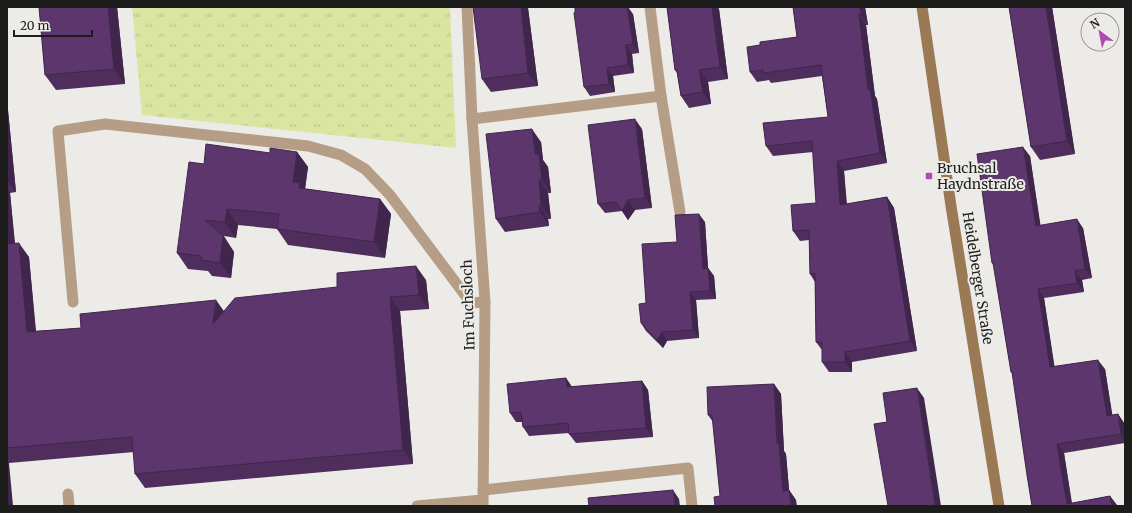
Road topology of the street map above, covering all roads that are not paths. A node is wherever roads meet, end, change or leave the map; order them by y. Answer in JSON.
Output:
{"nodes":[{"id":1,"x":467,"y":7,"type":"edge"},
{"id":2,"x":650,"y":7,"type":"edge"},
{"id":3,"x":922,"y":7,"type":"edge"},
{"id":4,"x":662,"y":96,"type":"junction"},
{"id":5,"x":472,"y":119,"type":"junction"},
{"id":6,"x":680,"y":212,"type":"dead end"},
{"id":7,"x":73,"y":302,"type":"dead end"},
{"id":8,"x":485,"y":302,"type":"junction"},
{"id":9,"x":68,"y":494,"type":"dead end"},
{"id":10,"x":483,"y":499,"type":"edge"},
{"id":11,"x":69,"y":506,"type":"edge"},
{"id":12,"x":417,"y":506,"type":"edge"},
{"id":13,"x":692,"y":506,"type":"edge"},
{"id":14,"x":999,"y":506,"type":"edge"}],
"edges":[{"from":1,"to":5,"type":"street","name":"Im Fuchsloch"},
{"from":2,"to":4,"type":"street"},
{"from":3,"to":14,"type":"main road","name":"Heidelberger Straße"},
{"from":4,"to":5,"type":"street"},
{"from":4,"to":6,"type":"street"},
{"from":5,"to":8,"type":"street","name":"Im Fuchsloch"},
{"from":7,"to":8,"type":"street"},
{"from":8,"to":10,"type":"street","name":"Im Fuchsloch"},
{"from":9,"to":11,"type":"street"},
{"from":10,"to":12,"type":"street"},
{"from":10,"to":13,"type":"street"}]}
